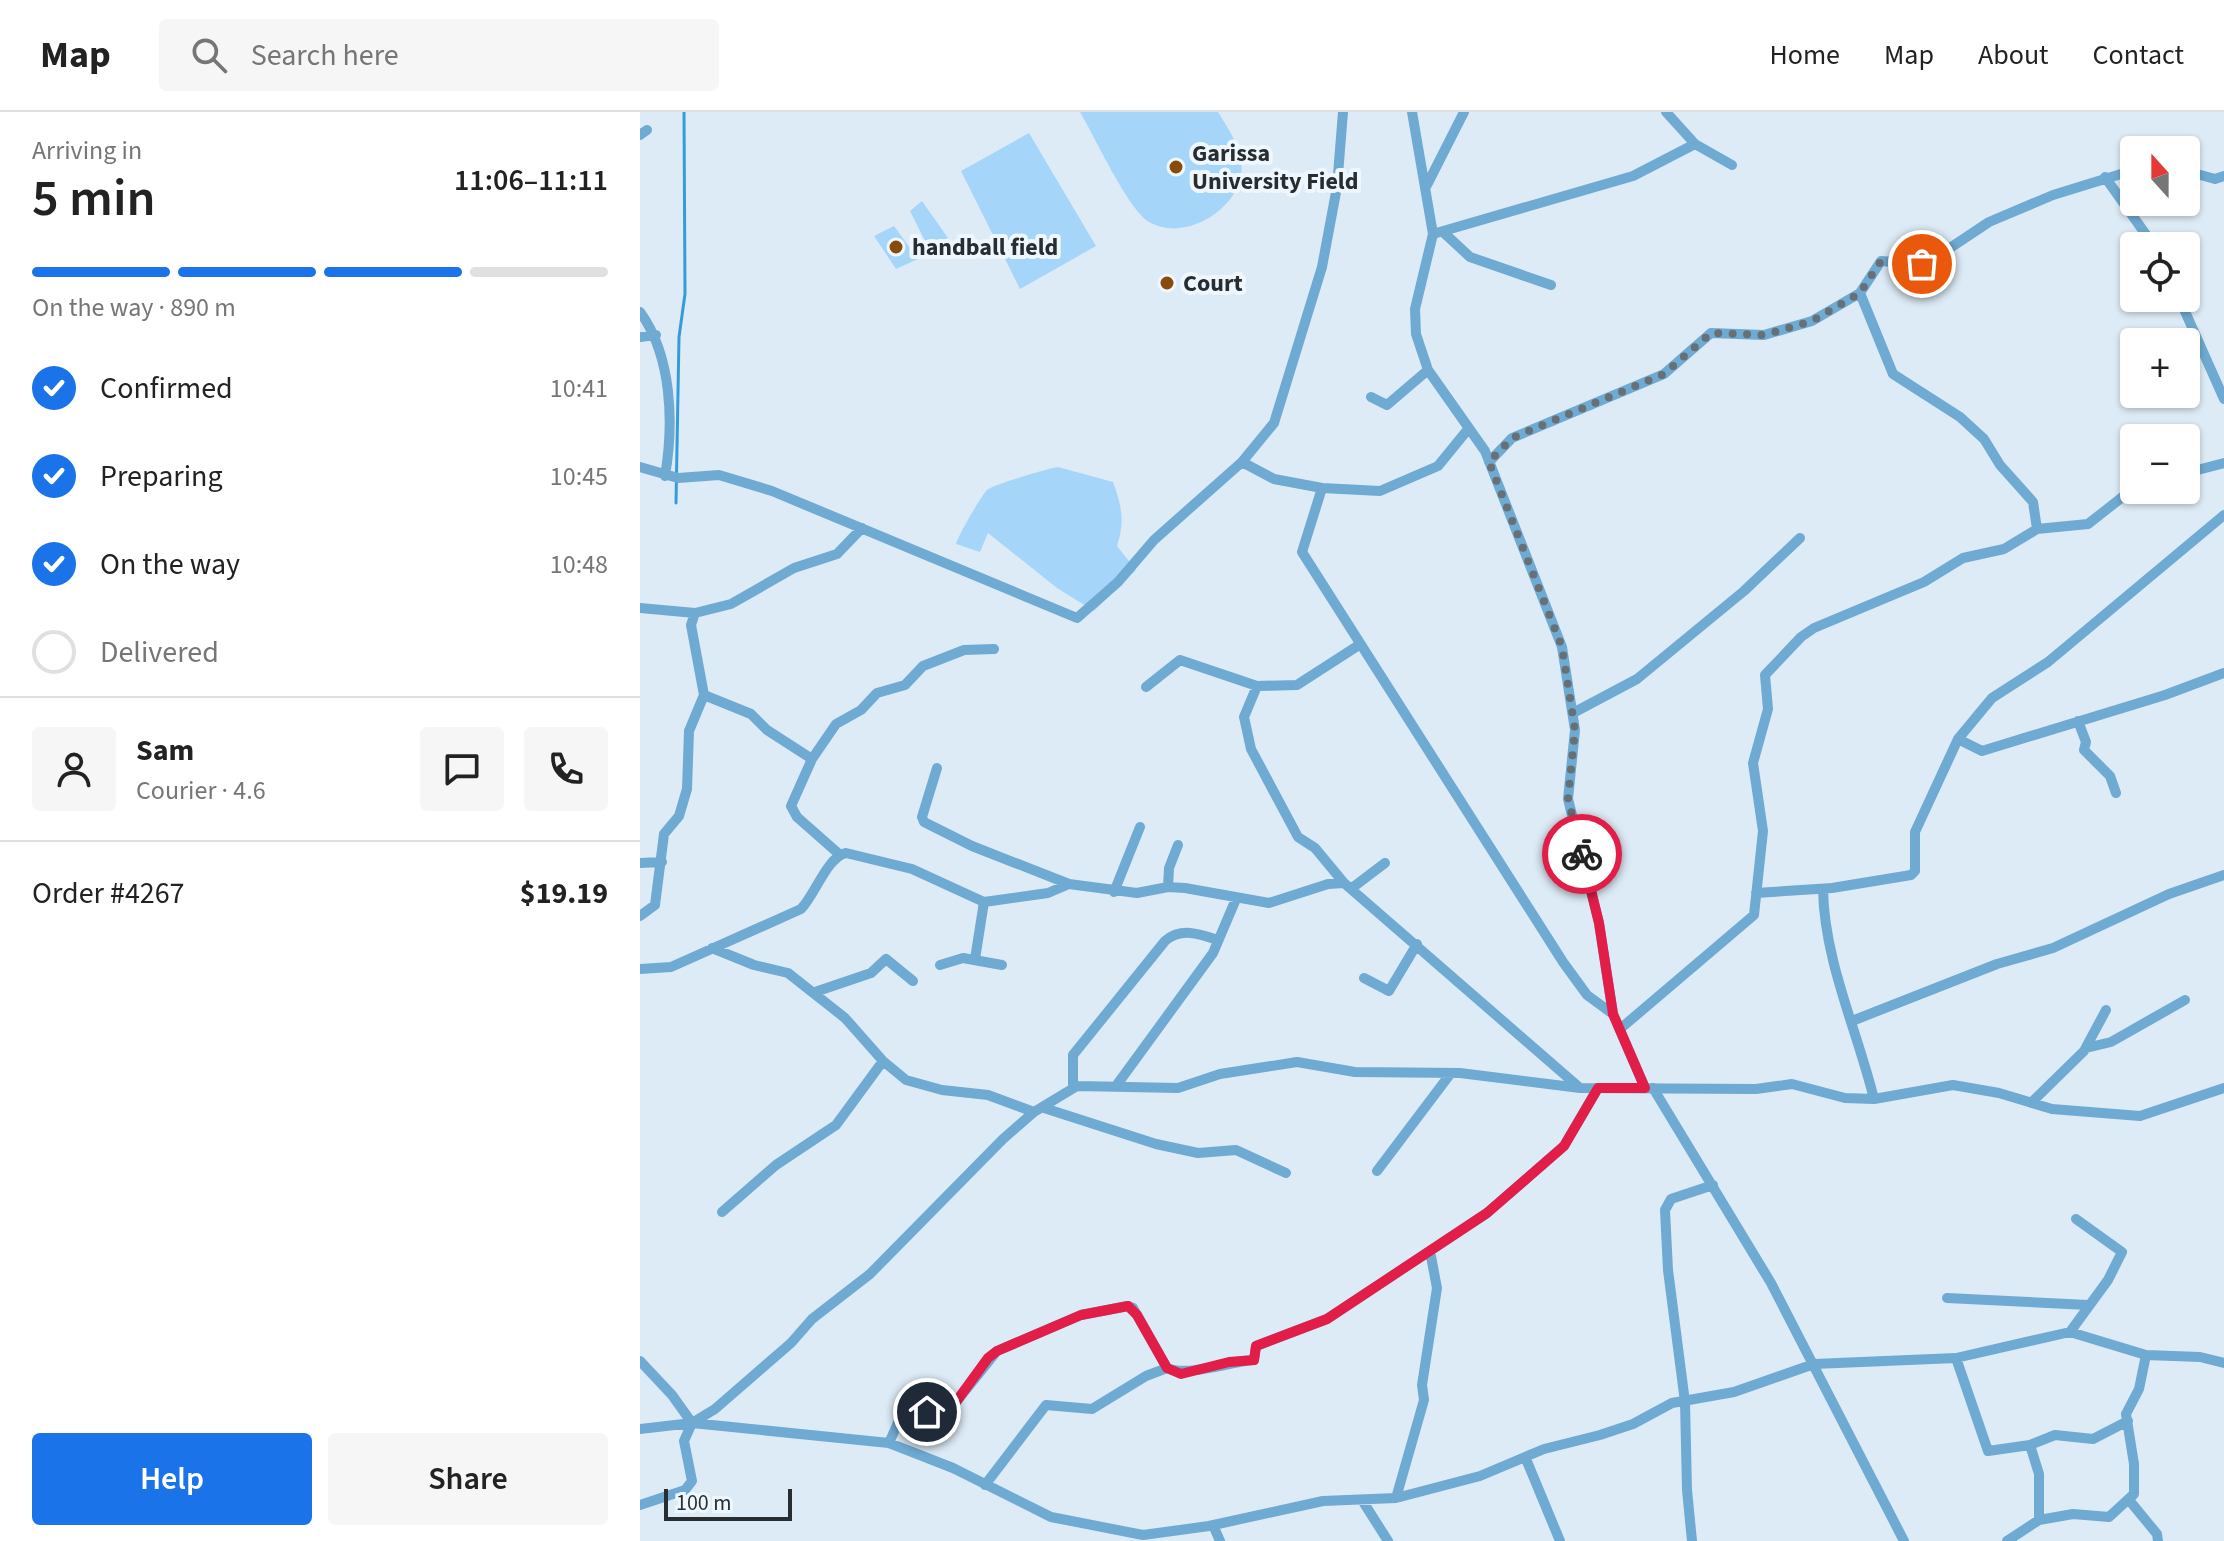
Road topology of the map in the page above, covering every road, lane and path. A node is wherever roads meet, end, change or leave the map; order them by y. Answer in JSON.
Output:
{"nodes":[{"id":1,"x":1343,"y":112,"type":"edge"},
{"id":2,"x":1412,"y":112,"type":"edge"},
{"id":3,"x":1464,"y":112,"type":"edge"},
{"id":4,"x":1666,"y":112,"type":"edge"},
{"id":5,"x":1695,"y":144,"type":"junction"},
{"id":6,"x":1732,"y":165,"type":"dead end"},
{"id":7,"x":2120,"y":173,"type":"edge"},
{"id":8,"x":2200,"y":175,"type":"edge"},
{"id":9,"x":2224,"y":176,"type":"edge"},
{"id":10,"x":2105,"y":177,"type":"junction"},
{"id":11,"x":1427,"y":185,"type":"junction"},
{"id":12,"x":2144,"y":232,"type":"edge"},
{"id":13,"x":1438,"y":233,"type":"junction"},
{"id":14,"x":1551,"y":285,"type":"dead end"},
{"id":15,"x":1860,"y":293,"type":"junction"},
{"id":16,"x":640,"y":312,"type":"edge"},
{"id":17,"x":2185,"y":312,"type":"edge"},
{"id":18,"x":656,"y":335,"type":"junction"},
{"id":19,"x":640,"y":337,"type":"edge"},
{"id":20,"x":1428,"y":370,"type":"junction"},
{"id":21,"x":1371,"y":397,"type":"dead end"},
{"id":22,"x":2224,"y":399,"type":"edge"},
{"id":23,"x":1469,"y":428,"type":"junction"},
{"id":24,"x":1242,"y":462,"type":"junction"},
{"id":25,"x":1489,"y":462,"type":"junction"},
{"id":26,"x":2224,"y":463,"type":"edge"},
{"id":27,"x":640,"y":467,"type":"edge"},
{"id":28,"x":2200,"y":469,"type":"edge"},
{"id":29,"x":665,"y":476,"type":"junction"},
{"id":30,"x":1322,"y":488,"type":"junction"},
{"id":31,"x":2120,"y":499,"type":"edge"},
{"id":32,"x":2224,"y":515,"type":"edge"},
{"id":33,"x":862,"y":528,"type":"junction"},
{"id":34,"x":2037,"y":529,"type":"junction"},
{"id":35,"x":1800,"y":538,"type":"dead end"},
{"id":36,"x":640,"y":608,"type":"edge"},
{"id":37,"x":695,"y":613,"type":"junction"},
{"id":38,"x":1359,"y":645,"type":"junction"},
{"id":39,"x":994,"y":649,"type":"dead end"},
{"id":40,"x":2224,"y":673,"type":"edge"},
{"id":41,"x":1257,"y":686,"type":"junction"},
{"id":42,"x":1146,"y":687,"type":"dead end"},
{"id":43,"x":704,"y":695,"type":"junction"},
{"id":44,"x":1573,"y":713,"type":"junction"},
{"id":45,"x":2078,"y":721,"type":"junction"},
{"id":46,"x":1958,"y":739,"type":"junction"},
{"id":47,"x":812,"y":759,"type":"junction"},
{"id":48,"x":937,"y":768,"type":"dead end"},
{"id":49,"x":2116,"y":793,"type":"dead end"},
{"id":50,"x":1140,"y":827,"type":"dead end"},
{"id":51,"x":1178,"y":845,"type":"dead end"},
{"id":52,"x":839,"y":854,"type":"junction"},
{"id":53,"x":662,"y":862,"type":"junction"},
{"id":54,"x":640,"y":863,"type":"edge"},
{"id":55,"x":1385,"y":863,"type":"dead end"},
{"id":56,"x":2224,"y":875,"type":"edge"},
{"id":57,"x":1069,"y":884,"type":"junction"},
{"id":58,"x":1348,"y":885,"type":"junction"},
{"id":59,"x":1168,"y":887,"type":"junction"},
{"id":60,"x":1823,"y":889,"type":"junction"},
{"id":61,"x":1114,"y":892,"type":"junction"},
{"id":62,"x":1756,"y":893,"type":"junction"},
{"id":63,"x":1236,"y":899,"type":"junction"},
{"id":64,"x":984,"y":902,"type":"junction"},
{"id":65,"x":640,"y":916,"type":"edge"},
{"id":66,"x":1218,"y":940,"type":"junction"},
{"id":67,"x":1417,"y":944,"type":"junction"},
{"id":68,"x":712,"y":948,"type":"junction"},
{"id":69,"x":975,"y":959,"type":"junction"},
{"id":70,"x":940,"y":965,"type":"dead end"},
{"id":71,"x":1002,"y":965,"type":"dead end"},
{"id":72,"x":640,"y":969,"type":"edge"},
{"id":73,"x":1364,"y":978,"type":"dead end"},
{"id":74,"x":913,"y":981,"type":"dead end"},
{"id":75,"x":815,"y":992,"type":"junction"},
{"id":76,"x":2185,"y":1000,"type":"dead end"},
{"id":77,"x":2106,"y":1010,"type":"dead end"},
{"id":78,"x":1613,"y":1014,"type":"junction"},
{"id":79,"x":1852,"y":1021,"type":"junction"},
{"id":80,"x":1620,"y":1029,"type":"junction"},
{"id":81,"x":2086,"y":1048,"type":"junction"},
{"id":82,"x":883,"y":1061,"type":"junction"},
{"id":83,"x":1451,"y":1073,"type":"junction"},
{"id":84,"x":1116,"y":1086,"type":"junction"},
{"id":85,"x":1073,"y":1087,"type":"junction"},
{"id":86,"x":1580,"y":1088,"type":"junction"},
{"id":87,"x":1598,"y":1088,"type":"junction"},
{"id":88,"x":1649,"y":1088,"type":"junction"},
{"id":89,"x":2223,"y":1090,"type":"edge"},
{"id":90,"x":1874,"y":1099,"type":"junction"},
{"id":91,"x":2031,"y":1103,"type":"junction"},
{"id":92,"x":1039,"y":1110,"type":"junction"},
{"id":93,"x":1377,"y":1171,"type":"dead end"},
{"id":94,"x":1286,"y":1173,"type":"dead end"},
{"id":95,"x":1713,"y":1185,"type":"junction"},
{"id":96,"x":722,"y":1212,"type":"dead end"},
{"id":97,"x":2076,"y":1219,"type":"dead end"},
{"id":98,"x":1430,"y":1251,"type":"junction"},
{"id":99,"x":1947,"y":1298,"type":"dead end"},
{"id":100,"x":2088,"y":1305,"type":"junction"},
{"id":101,"x":2070,"y":1332,"type":"junction"},
{"id":102,"x":2146,"y":1355,"type":"junction"},
{"id":103,"x":1956,"y":1358,"type":"junction"},
{"id":104,"x":640,"y":1361,"type":"edge"},
{"id":105,"x":2224,"y":1363,"type":"edge"},
{"id":106,"x":1814,"y":1364,"type":"junction"},
{"id":107,"x":1167,"y":1368,"type":"junction"},
{"id":108,"x":1685,"y":1402,"type":"junction"},
{"id":109,"x":2128,"y":1421,"type":"junction"},
{"id":110,"x":692,"y":1423,"type":"junction"},
{"id":111,"x":640,"y":1429,"type":"edge"},
{"id":112,"x":889,"y":1443,"type":"junction"},
{"id":113,"x":2030,"y":1445,"type":"junction"},
{"id":114,"x":1526,"y":1459,"type":"junction"},
{"id":115,"x":985,"y":1485,"type":"junction"},
{"id":116,"x":1396,"y":1498,"type":"junction"},
{"id":117,"x":1362,"y":1500,"type":"junction"},
{"id":118,"x":2129,"y":1500,"type":"junction"},
{"id":119,"x":640,"y":1505,"type":"edge"},
{"id":120,"x":2039,"y":1520,"type":"junction"},
{"id":121,"x":1213,"y":1525,"type":"junction"},
{"id":122,"x":1220,"y":1541,"type":"edge"},
{"id":123,"x":1388,"y":1541,"type":"edge"},
{"id":124,"x":1560,"y":1541,"type":"edge"},
{"id":125,"x":1692,"y":1541,"type":"edge"},
{"id":126,"x":1904,"y":1541,"type":"edge"},
{"id":127,"x":2007,"y":1541,"type":"edge"},
{"id":128,"x":2158,"y":1541,"type":"edge"}],
"edges":[{"from":1,"to":24,"type":"street"},
{"from":2,"to":11,"type":"street"},
{"from":3,"to":11,"type":"street"},
{"from":4,"to":5,"type":"street"},
{"from":5,"to":6,"type":"street"},
{"from":5,"to":13,"type":"street"},
{"from":7,"to":10,"type":"street"},
{"from":8,"to":9,"type":"street"},
{"from":10,"to":12,"type":"street"},
{"from":10,"to":15,"type":"street"},
{"from":11,"to":13,"type":"street"},
{"from":13,"to":14,"type":"street"},
{"from":13,"to":20,"type":"street"},
{"from":15,"to":25,"type":"street"},
{"from":15,"to":34,"type":"street"},
{"from":16,"to":18,"type":"street"},
{"from":17,"to":22,"type":"street"},
{"from":18,"to":19,"type":"street"},
{"from":18,"to":29,"type":"street"},
{"from":20,"to":21,"type":"street"},
{"from":20,"to":23,"type":"street"},
{"from":23,"to":25,"type":"street"},
{"from":23,"to":30,"type":"street"},
{"from":24,"to":30,"type":"street"},
{"from":24,"to":33,"type":"street"},
{"from":25,"to":44,"type":"street"},
{"from":26,"to":28,"type":"street"},
{"from":27,"to":29,"type":"street"},
{"from":29,"to":33,"type":"street"},
{"from":30,"to":38,"type":"street"},
{"from":31,"to":34,"type":"street"},
{"from":32,"to":46,"type":"street"},
{"from":33,"to":37,"type":"street"},
{"from":34,"to":62,"type":"street"},
{"from":35,"to":44,"type":"street"},
{"from":36,"to":37,"type":"street"},
{"from":37,"to":43,"type":"street"},
{"from":38,"to":41,"type":"street"},
{"from":38,"to":78,"type":"street"},
{"from":39,"to":47,"type":"street"},
{"from":40,"to":45,"type":"street"},
{"from":41,"to":42,"type":"street"},
{"from":41,"to":58,"type":"street"},
{"from":43,"to":47,"type":"street"},
{"from":43,"to":53,"type":"street"},
{"from":44,"to":78,"type":"street"},
{"from":45,"to":46,"type":"street"},
{"from":45,"to":49,"type":"street"},
{"from":46,"to":60,"type":"street"},
{"from":47,"to":52,"type":"street"},
{"from":48,"to":57,"type":"street"},
{"from":50,"to":61,"type":"street"},
{"from":51,"to":59,"type":"street"},
{"from":52,"to":64,"type":"street"},
{"from":52,"to":68,"type":"street"},
{"from":53,"to":54,"type":"street"},
{"from":53,"to":65,"type":"street"},
{"from":55,"to":58,"type":"street"},
{"from":56,"to":79,"type":"street"},
{"from":57,"to":61,"type":"street"},
{"from":57,"to":64,"type":"street"},
{"from":58,"to":63,"type":"street"},
{"from":58,"to":67,"type":"street"},
{"from":59,"to":61,"type":"street"},
{"from":59,"to":63,"type":"street"},
{"from":60,"to":62,"type":"street"},
{"from":60,"to":79,"type":"street"},
{"from":62,"to":80,"type":"street"},
{"from":63,"to":66,"type":"street"},
{"from":64,"to":69,"type":"street"},
{"from":66,"to":84,"type":"street"},
{"from":66,"to":85,"type":"street"},
{"from":67,"to":73,"type":"street"},
{"from":67,"to":86,"type":"street"},
{"from":68,"to":72,"type":"street"},
{"from":68,"to":75,"type":"street"},
{"from":69,"to":70,"type":"street"},
{"from":69,"to":71,"type":"street"},
{"from":74,"to":75,"type":"street"},
{"from":75,"to":82,"type":"street"},
{"from":76,"to":81,"type":"street"},
{"from":77,"to":81,"type":"street"},
{"from":78,"to":80,"type":"street"},
{"from":79,"to":90,"type":"street"},
{"from":80,"to":88,"type":"street"},
{"from":81,"to":91,"type":"street"},
{"from":82,"to":92,"type":"street"},
{"from":82,"to":96,"type":"street"},
{"from":83,"to":84,"type":"street"},
{"from":83,"to":86,"type":"street"},
{"from":83,"to":93,"type":"street"},
{"from":84,"to":85,"type":"street"},
{"from":85,"to":92,"type":"street"},
{"from":86,"to":87,"type":"street"},
{"from":87,"to":88,"type":"street"},
{"from":87,"to":98,"type":"street"},
{"from":88,"to":90,"type":"street"},
{"from":88,"to":95,"type":"street"},
{"from":89,"to":91,"type":"street"},
{"from":90,"to":91,"type":"street"},
{"from":92,"to":94,"type":"street"},
{"from":92,"to":110,"type":"street"},
{"from":95,"to":106,"type":"street"},
{"from":95,"to":108,"type":"street"},
{"from":97,"to":100,"type":"street"},
{"from":98,"to":107,"type":"street"},
{"from":98,"to":116,"type":"street"},
{"from":99,"to":100,"type":"street"},
{"from":100,"to":101,"type":"street"},
{"from":101,"to":102,"type":"street"},
{"from":101,"to":103,"type":"street"},
{"from":102,"to":105,"type":"street"},
{"from":102,"to":109,"type":"street"},
{"from":103,"to":106,"type":"street"},
{"from":103,"to":113,"type":"street"},
{"from":104,"to":110,"type":"street"},
{"from":106,"to":108,"type":"street"},
{"from":106,"to":126,"type":"street"},
{"from":107,"to":112,"type":"street"},
{"from":107,"to":115,"type":"street"},
{"from":108,"to":114,"type":"street"},
{"from":108,"to":125,"type":"street"},
{"from":109,"to":113,"type":"street"},
{"from":109,"to":118,"type":"street"},
{"from":110,"to":111,"type":"street"},
{"from":110,"to":112,"type":"street"},
{"from":110,"to":119,"type":"street"},
{"from":112,"to":115,"type":"street"},
{"from":113,"to":120,"type":"street"},
{"from":114,"to":116,"type":"street"},
{"from":114,"to":124,"type":"street"},
{"from":115,"to":121,"type":"street"},
{"from":116,"to":117,"type":"street"},
{"from":117,"to":121,"type":"street"},
{"from":117,"to":123,"type":"street"},
{"from":118,"to":120,"type":"street"},
{"from":118,"to":128,"type":"street"},
{"from":120,"to":127,"type":"street"},
{"from":121,"to":122,"type":"street"}]}
